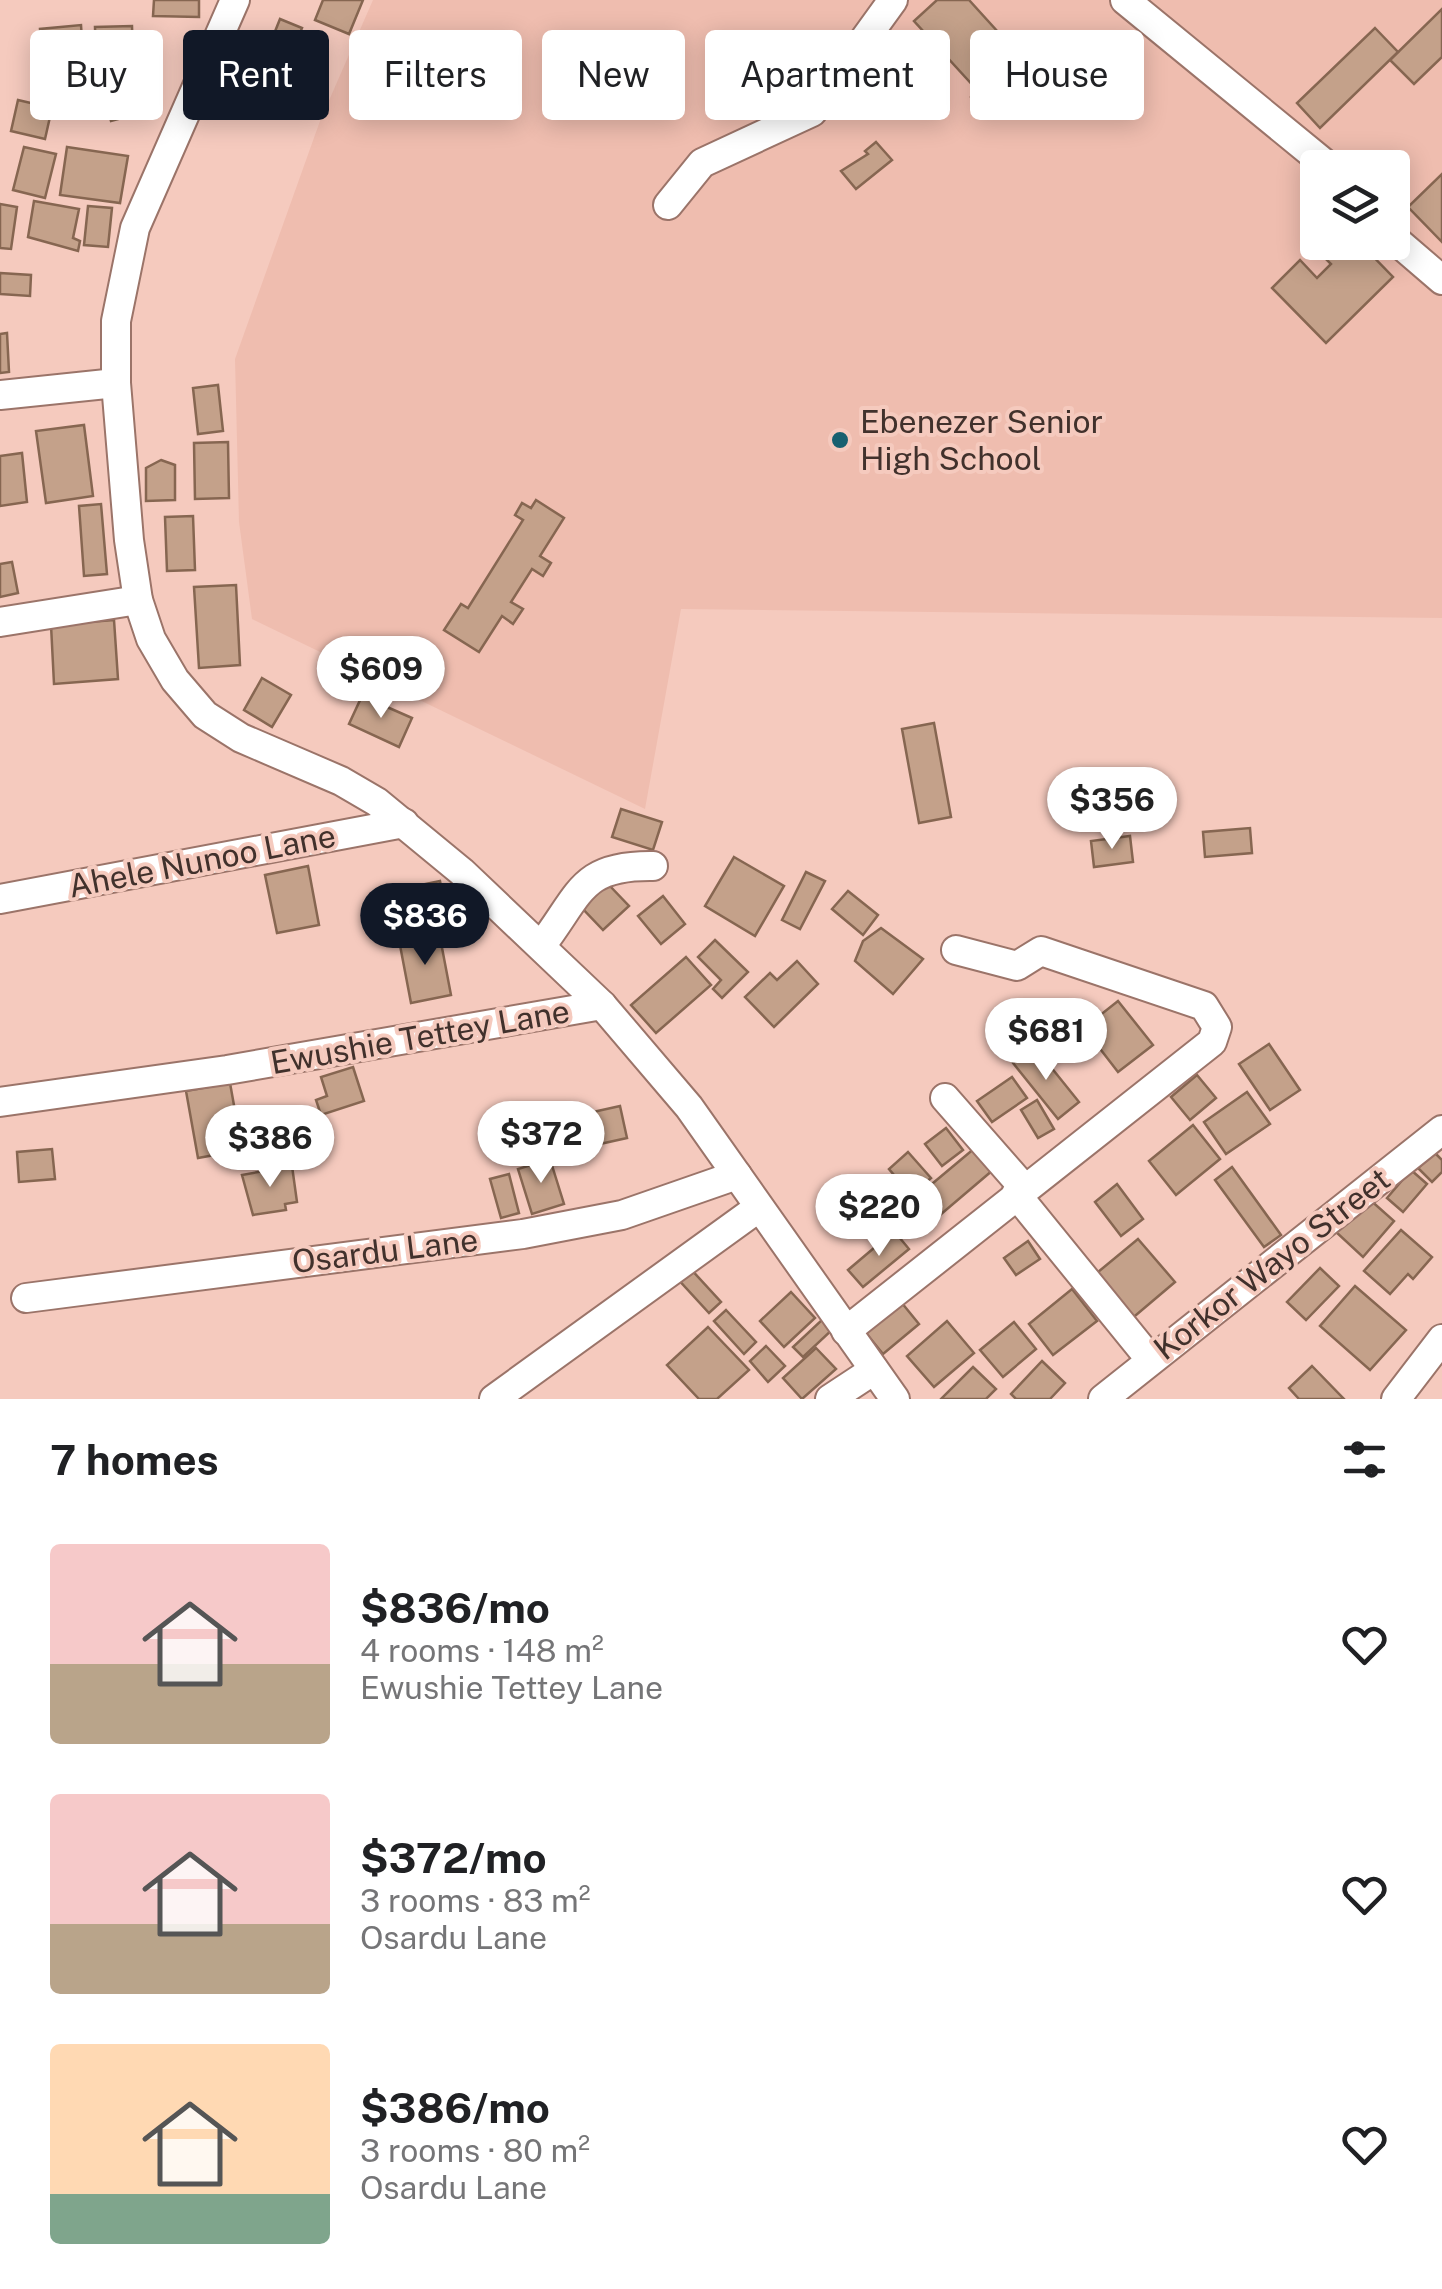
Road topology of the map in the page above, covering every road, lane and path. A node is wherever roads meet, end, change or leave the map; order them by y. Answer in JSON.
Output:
{"nodes":[{"id":1,"x":236,"y":0,"type":"edge"},
{"id":2,"x":893,"y":0,"type":"edge"},
{"id":3,"x":1125,"y":0,"type":"edge"},
{"id":4,"x":1308,"y":150,"type":"edge"},
{"id":5,"x":668,"y":205,"type":"dead end"},
{"id":6,"x":1410,"y":253,"type":"edge"},
{"id":7,"x":1442,"y":280,"type":"edge"},
{"id":8,"x":116,"y":383,"type":"junction"},
{"id":9,"x":0,"y":394,"type":"edge"},
{"id":10,"x":138,"y":600,"type":"junction"},
{"id":11,"x":0,"y":622,"type":"edge"},
{"id":12,"x":404,"y":822,"type":"junction"},
{"id":13,"x":653,"y":866,"type":"dead end"},
{"id":14,"x":0,"y":899,"type":"edge"},
{"id":15,"x":541,"y":946,"type":"junction"},
{"id":16,"x":956,"y":950,"type":"dead end"},
{"id":17,"x":602,"y":1005,"type":"junction"},
{"id":18,"x":945,"y":1098,"type":"dead end"},
{"id":19,"x":0,"y":1102,"type":"edge"},
{"id":20,"x":1442,"y":1130,"type":"edge"},
{"id":21,"x":736,"y":1175,"type":"junction"},
{"id":22,"x":1020,"y":1191,"type":"junction"},
{"id":23,"x":758,"y":1208,"type":"junction"},
{"id":24,"x":26,"y":1298,"type":"dead end"},
{"id":25,"x":846,"y":1331,"type":"junction"},
{"id":26,"x":1442,"y":1339,"type":"edge"},
{"id":27,"x":1150,"y":1359,"type":"junction"},
{"id":28,"x":874,"y":1370,"type":"junction"},
{"id":29,"x":494,"y":1399,"type":"edge"},
{"id":30,"x":830,"y":1399,"type":"edge"},
{"id":31,"x":896,"y":1399,"type":"edge"},
{"id":32,"x":1103,"y":1399,"type":"edge"},
{"id":33,"x":1396,"y":1399,"type":"edge"}],
"edges":[{"from":1,"to":8,"type":"street"},
{"from":2,"to":5,"type":"street"},
{"from":3,"to":4,"type":"street"},
{"from":6,"to":7,"type":"street"},
{"from":8,"to":9,"type":"street"},
{"from":8,"to":10,"type":"street"},
{"from":10,"to":11,"type":"street"},
{"from":10,"to":12,"type":"street"},
{"from":12,"to":14,"type":"street","name":"Ahele Nunoo Lane"},
{"from":12,"to":15,"type":"street"},
{"from":13,"to":15,"type":"street"},
{"from":15,"to":17,"type":"street"},
{"from":16,"to":22,"type":"street"},
{"from":17,"to":19,"type":"street","name":"Ewushie Tettey Lane"},
{"from":17,"to":21,"type":"street"},
{"from":18,"to":22,"type":"street"},
{"from":20,"to":27,"type":"street","name":"Korkor Wayo Street"},
{"from":21,"to":23,"type":"street"},
{"from":21,"to":24,"type":"street","name":"Osardu Lane"},
{"from":22,"to":25,"type":"street"},
{"from":22,"to":27,"type":"street"},
{"from":23,"to":25,"type":"street"},
{"from":23,"to":29,"type":"street"},
{"from":25,"to":28,"type":"street"},
{"from":26,"to":33,"type":"street"},
{"from":27,"to":32,"type":"street","name":"Korkor Wayo Street"},
{"from":28,"to":30,"type":"street"},
{"from":28,"to":31,"type":"street"}]}
